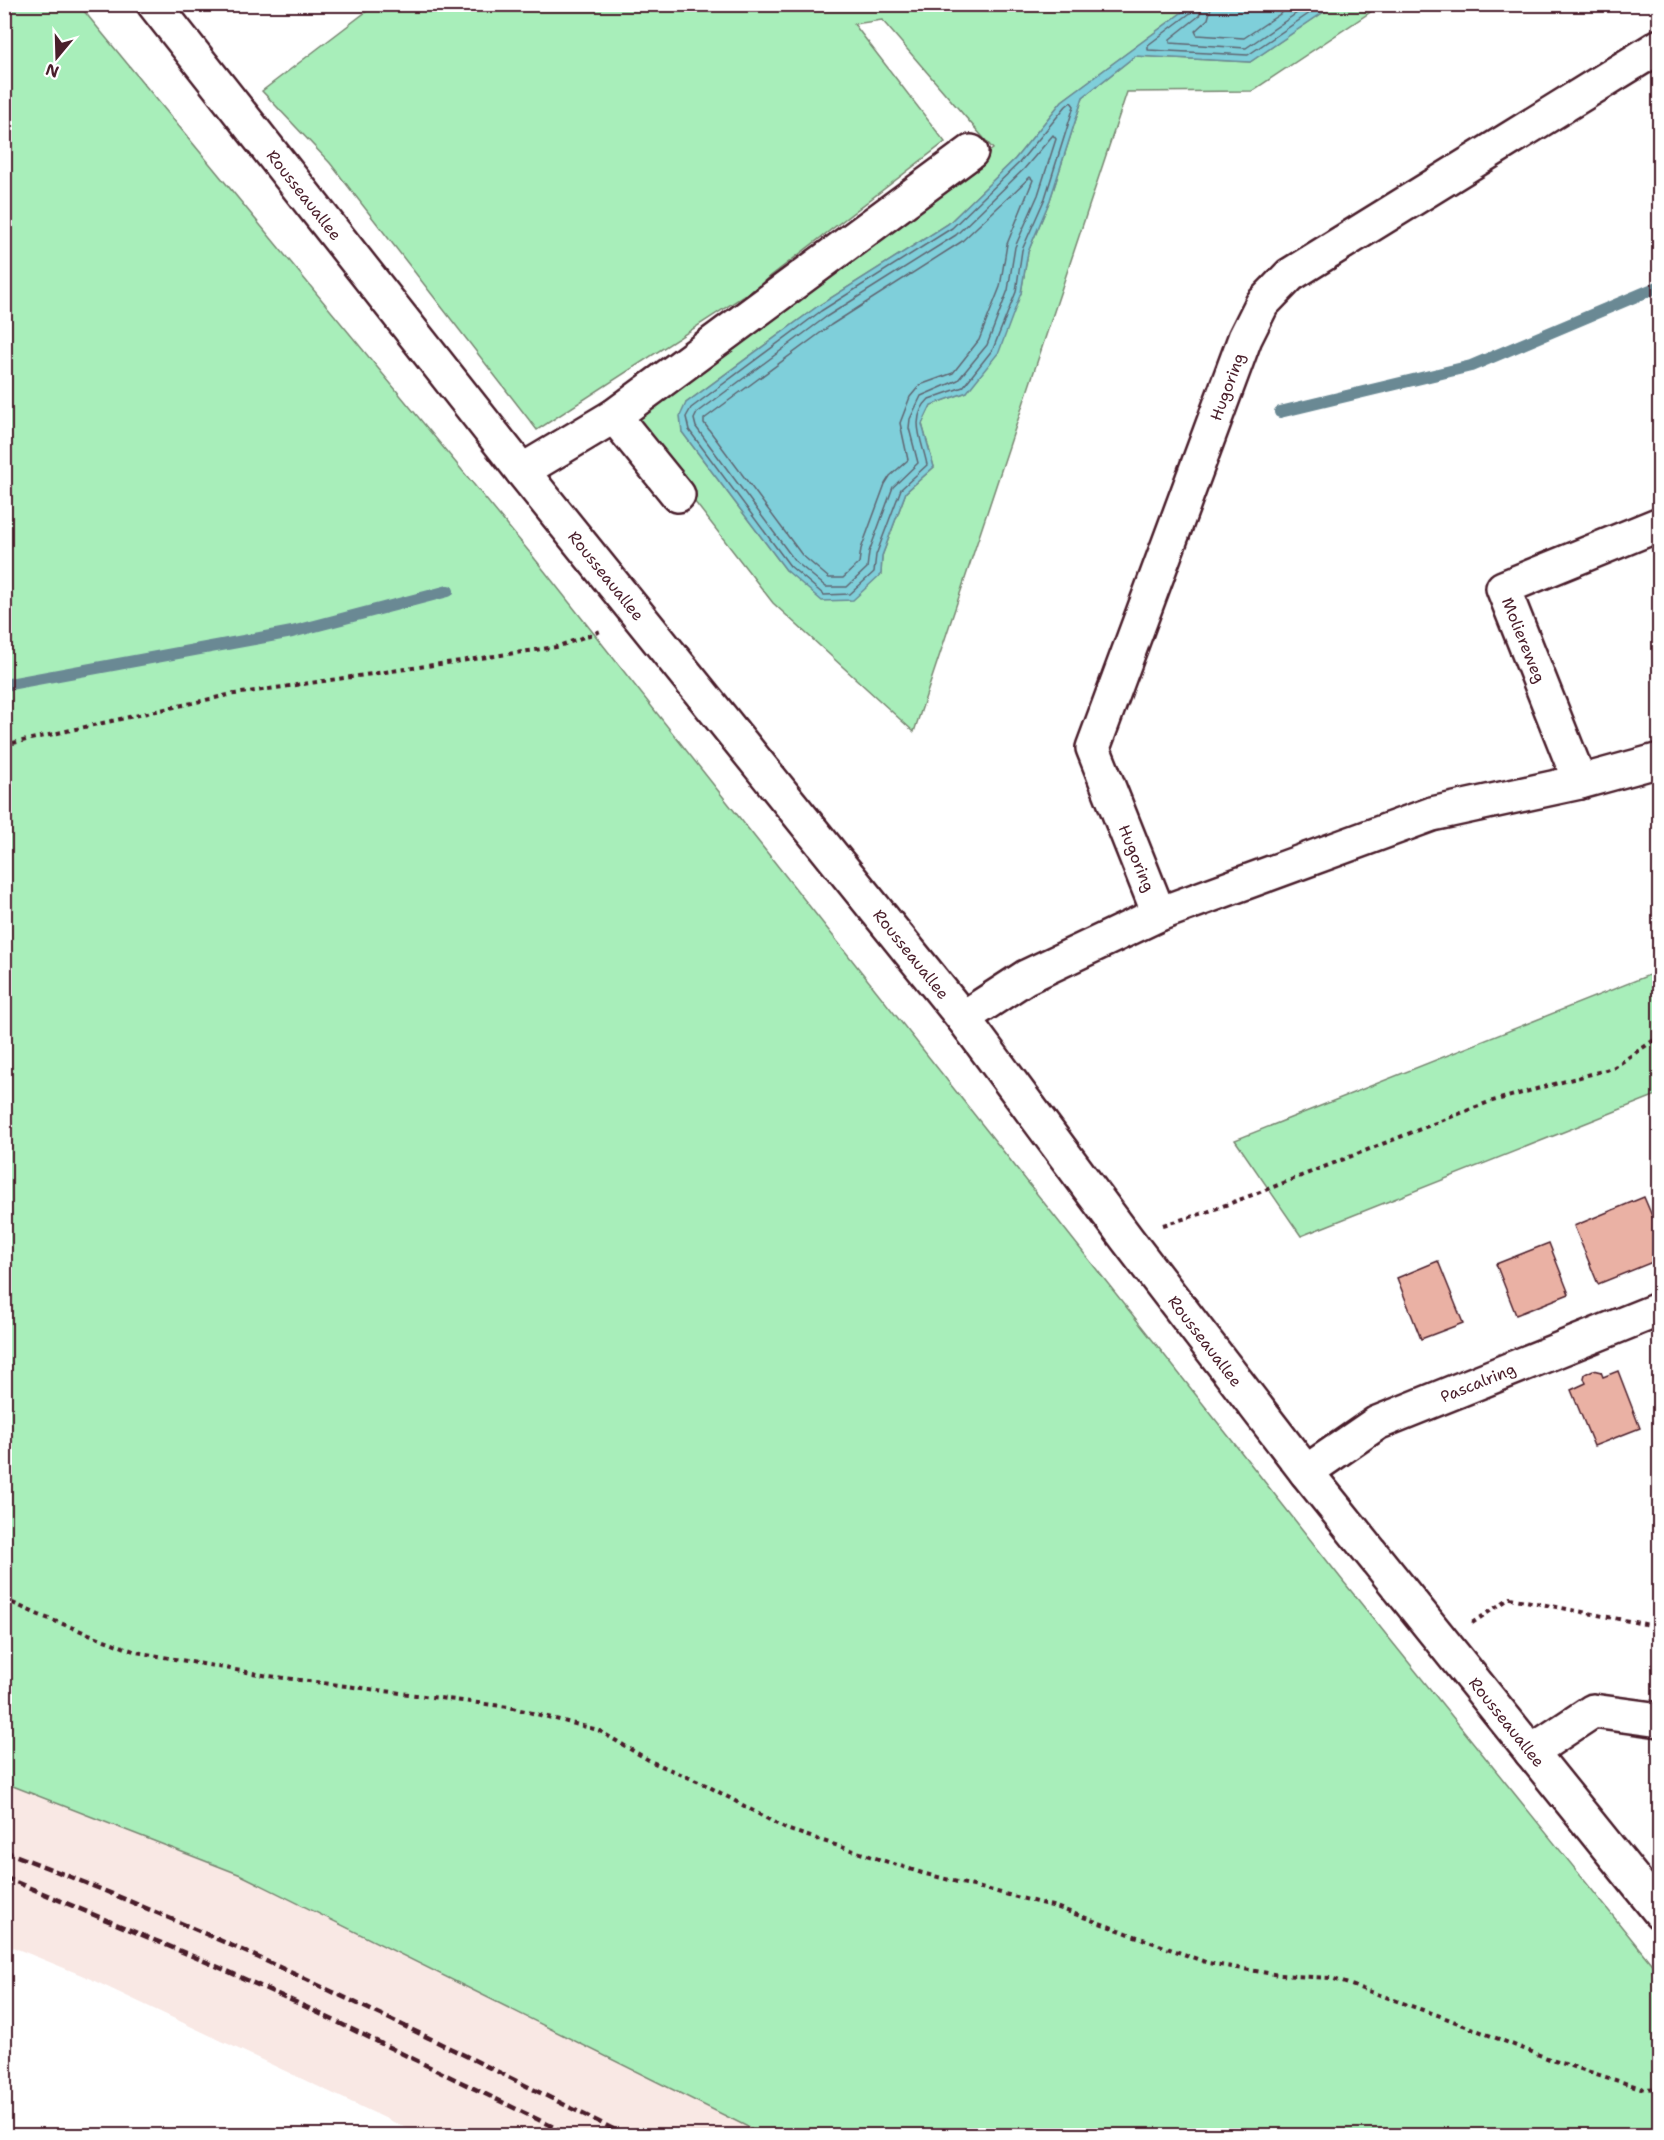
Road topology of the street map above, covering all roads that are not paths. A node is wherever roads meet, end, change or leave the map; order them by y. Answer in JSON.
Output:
{"nodes":[{"id":1,"x":154,"y":4,"type":"edge"},
{"id":2,"x":1659,"y":46,"type":"edge"},
{"id":3,"x":971,"y":152,"type":"dead end"},
{"id":4,"x":614,"y":416,"type":"junction"},
{"id":5,"x":522,"y":471,"type":"junction"},
{"id":6,"x":678,"y":495,"type":"dead end"},
{"id":7,"x":1659,"y":524,"type":"edge"},
{"id":8,"x":1659,"y":760,"type":"edge"},
{"id":9,"x":1580,"y":782,"type":"junction"},
{"id":10,"x":1159,"y":914,"type":"junction"},
{"id":11,"x":963,"y":1018,"type":"junction"},
{"id":12,"x":1659,"y":1309,"type":"edge"},
{"id":13,"x":1306,"y":1472,"type":"junction"},
{"id":14,"x":1659,"y":1720,"type":"edge"},
{"id":15,"x":1531,"y":1752,"type":"junction"},
{"id":16,"x":1659,"y":1912,"type":"edge"}],
"edges":[{"from":1,"to":5,"type":"street","name":"Rousseauallee"},
{"from":2,"to":10,"type":"street","name":"Hugoring"},
{"from":3,"to":4,"type":"street"},
{"from":4,"to":5,"type":"street"},
{"from":4,"to":6,"type":"street"},
{"from":5,"to":11,"type":"street","name":"Rousseauallee"},
{"from":7,"to":9,"type":"street","name":"Moliereweg"},
{"from":8,"to":9,"type":"street"},
{"from":9,"to":10,"type":"street"},
{"from":10,"to":11,"type":"street"},
{"from":11,"to":13,"type":"street","name":"Rousseauallee"},
{"from":12,"to":13,"type":"street","name":"Pascalring"},
{"from":13,"to":15,"type":"street","name":"Rousseauallee"},
{"from":14,"to":15,"type":"street"},
{"from":15,"to":16,"type":"street","name":"Rousseauallee"}]}
